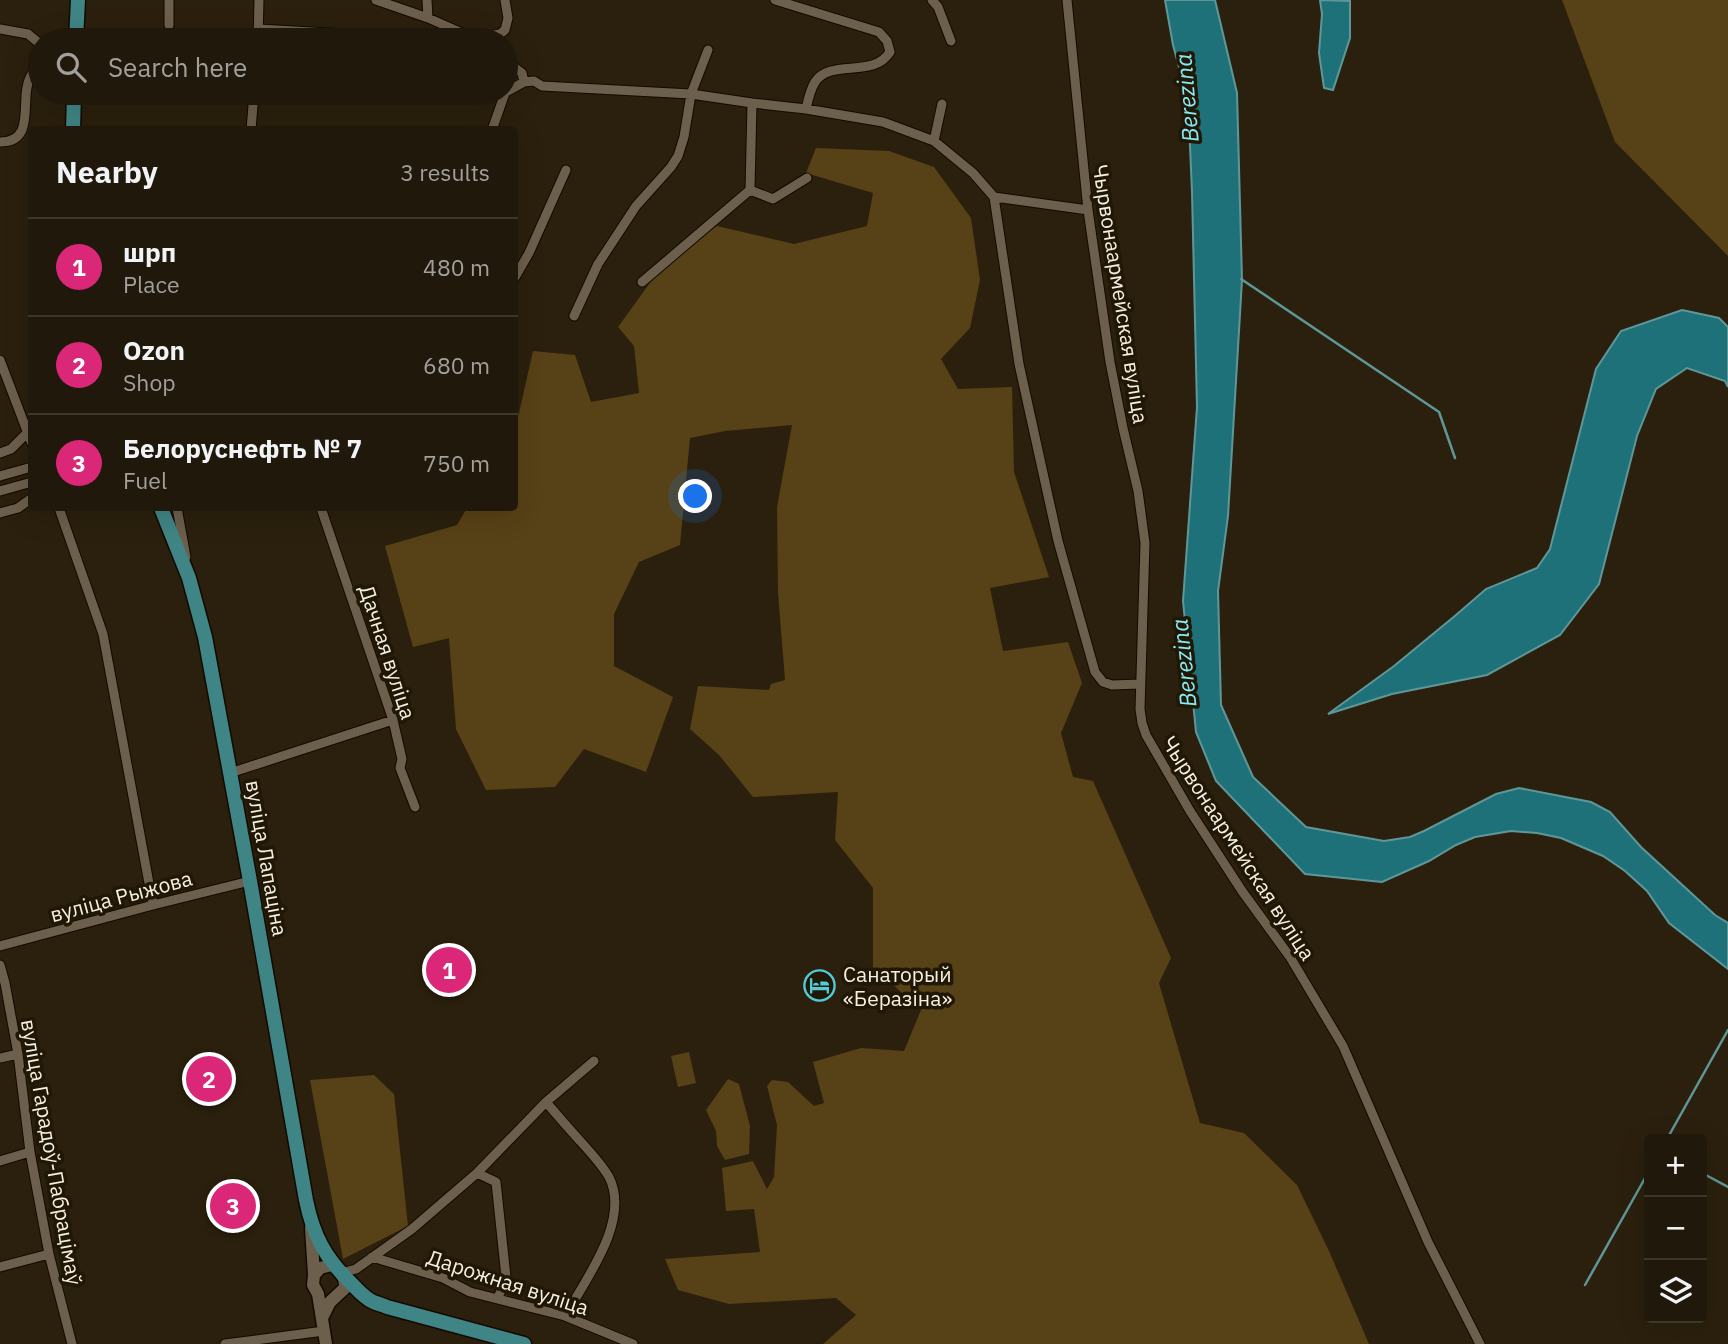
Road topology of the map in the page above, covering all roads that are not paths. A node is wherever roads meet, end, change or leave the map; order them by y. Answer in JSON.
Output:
{"nodes":[{"id":1,"x":78,"y":0,"type":"edge"},
{"id":2,"x":169,"y":0,"type":"edge"},
{"id":3,"x":259,"y":0,"type":"edge"},
{"id":4,"x":376,"y":0,"type":"edge"},
{"id":5,"x":427,"y":0,"type":"edge"},
{"id":6,"x":505,"y":0,"type":"edge"},
{"id":7,"x":775,"y":0,"type":"edge"},
{"id":8,"x":932,"y":0,"type":"edge"},
{"id":9,"x":1067,"y":0,"type":"edge"},
{"id":10,"x":428,"y":18,"type":"junction"},
{"id":11,"x":169,"y":25,"type":"dead end"},
{"id":12,"x":77,"y":28,"type":"edge"},
{"id":13,"x":259,"y":28,"type":"edge"},
{"id":14,"x":451,"y":28,"type":"edge"},
{"id":15,"x":506,"y":28,"type":"edge"},
{"id":16,"x":0,"y":29,"type":"edge"},
{"id":17,"x":28,"y":34,"type":"edge"},
{"id":18,"x":951,"y":41,"type":"dead end"},
{"id":19,"x":708,"y":50,"type":"dead end"},
{"id":20,"x":518,"y":70,"type":"edge"},
{"id":21,"x":524,"y":82,"type":"junction"},
{"id":22,"x":28,"y":85,"type":"edge"},
{"id":23,"x":518,"y":85,"type":"edge"},
{"id":24,"x":691,"y":94,"type":"junction"},
{"id":25,"x":752,"y":103,"type":"junction"},
{"id":26,"x":942,"y":104,"type":"dead end"},
{"id":27,"x":74,"y":105,"type":"edge"},
{"id":28,"x":253,"y":105,"type":"edge"},
{"id":29,"x":501,"y":105,"type":"edge"},
{"id":30,"x":806,"y":109,"type":"junction"},
{"id":31,"x":73,"y":126,"type":"edge"},
{"id":32,"x":251,"y":126,"type":"edge"},
{"id":33,"x":493,"y":126,"type":"edge"},
{"id":34,"x":934,"y":141,"type":"junction"},
{"id":35,"x":0,"y":142,"type":"edge"},
{"id":36,"x":566,"y":170,"type":"dead end"},
{"id":37,"x":807,"y":178,"type":"dead end"},
{"id":38,"x":750,"y":190,"type":"junction"},
{"id":39,"x":994,"y":197,"type":"junction"},
{"id":40,"x":1088,"y":210,"type":"junction"},
{"id":41,"x":518,"y":272,"type":"edge"},
{"id":42,"x":642,"y":282,"type":"dead end"},
{"id":43,"x":574,"y":316,"type":"dead end"},
{"id":44,"x":0,"y":360,"type":"edge"},
{"id":45,"x":27,"y":433,"type":"joint"},
{"id":46,"x":0,"y":453,"type":"edge"},
{"id":47,"x":28,"y":468,"type":"edge"},
{"id":48,"x":0,"y":476,"type":"edge"},
{"id":49,"x":28,"y":483,"type":"edge"},
{"id":50,"x":0,"y":491,"type":"edge"},
{"id":51,"x":28,"y":501,"type":"edge"},
{"id":52,"x":60,"y":511,"type":"edge"},
{"id":53,"x":162,"y":511,"type":"edge"},
{"id":54,"x":178,"y":511,"type":"edge"},
{"id":55,"x":322,"y":511,"type":"edge"},
{"id":56,"x":0,"y":513,"type":"edge"},
{"id":57,"x":189,"y":578,"type":"junction"},
{"id":58,"x":1140,"y":684,"type":"junction"},
{"id":59,"x":393,"y":720,"type":"junction"},
{"id":60,"x":230,"y":773,"type":"junction"},
{"id":61,"x":415,"y":807,"type":"dead end"},
{"id":62,"x":250,"y":881,"type":"junction"},
{"id":63,"x":153,"y":905,"type":"junction"},
{"id":64,"x":0,"y":946,"type":"edge"},
{"id":65,"x":0,"y":965,"type":"edge"},
{"id":66,"x":18,"y":1054,"type":"junction"},
{"id":67,"x":0,"y":1058,"type":"edge"},
{"id":68,"x":594,"y":1061,"type":"dead end"},
{"id":69,"x":546,"y":1102,"type":"junction"},
{"id":70,"x":30,"y":1152,"type":"junction"},
{"id":71,"x":0,"y":1161,"type":"edge"},
{"id":72,"x":477,"y":1173,"type":"junction"},
{"id":73,"x":310,"y":1221,"type":"junction"},
{"id":74,"x":49,"y":1254,"type":"junction"},
{"id":75,"x":372,"y":1257,"type":"junction"},
{"id":76,"x":0,"y":1267,"type":"edge"},
{"id":77,"x":341,"y":1273,"type":"junction"},
{"id":78,"x":314,"y":1275,"type":"junction"},
{"id":79,"x":318,"y":1294,"type":"junction"},
{"id":80,"x":335,"y":1297,"type":"junction"},
{"id":81,"x":498,"y":1298,"type":"junction"},
{"id":82,"x":368,"y":1300,"type":"junction"},
{"id":83,"x":565,"y":1316,"type":"junction"},
{"id":84,"x":323,"y":1317,"type":"junction"},
{"id":85,"x":325,"y":1338,"type":"edge"},
{"id":86,"x":72,"y":1344,"type":"edge"},
{"id":87,"x":225,"y":1344,"type":"edge"},
{"id":88,"x":523,"y":1344,"type":"edge"},
{"id":89,"x":633,"y":1344,"type":"edge"},
{"id":90,"x":1480,"y":1344,"type":"edge"}],
"edges":[{"from":1,"to":12,"type":"main road"},
{"from":2,"to":11,"type":"street"},
{"from":3,"to":13,"type":"street"},
{"from":4,"to":10,"type":"street"},
{"from":5,"to":10,"type":"street"},
{"from":6,"to":15,"type":"street"},
{"from":7,"to":30,"type":"street"},
{"from":8,"to":18,"type":"street"},
{"from":9,"to":40,"type":"street","name":"Чырвонаармейская вуліца"},
{"from":10,"to":14,"type":"street"},
{"from":16,"to":17,"type":"street"},
{"from":19,"to":24,"type":"street"},
{"from":20,"to":21,"type":"street"},
{"from":21,"to":23,"type":"street"},
{"from":21,"to":24,"type":"street"},
{"from":22,"to":35,"type":"street"},
{"from":24,"to":25,"type":"street"},
{"from":24,"to":43,"type":"street"},
{"from":25,"to":30,"type":"street"},
{"from":25,"to":38,"type":"street"},
{"from":26,"to":34,"type":"street"},
{"from":27,"to":31,"type":"main road"},
{"from":28,"to":32,"type":"street"},
{"from":29,"to":33,"type":"street"},
{"from":30,"to":34,"type":"street"},
{"from":34,"to":39,"type":"street"},
{"from":36,"to":41,"type":"street"},
{"from":37,"to":38,"type":"street"},
{"from":38,"to":42,"type":"street"},
{"from":39,"to":40,"type":"street"},
{"from":39,"to":58,"type":"street"},
{"from":40,"to":58,"type":"street","name":"Чырвонаармейская вуліца"},
{"from":44,"to":45,"type":"street"},
{"from":45,"to":46,"type":"street"},
{"from":47,"to":48,"type":"street"},
{"from":49,"to":50,"type":"street"},
{"from":51,"to":56,"type":"street"},
{"from":52,"to":63,"type":"street"},
{"from":53,"to":57,"type":"main road","name":"вуліца Лапаціна"},
{"from":54,"to":57,"type":"street"},
{"from":55,"to":59,"type":"street","name":"Дачная вуліца"},
{"from":57,"to":60,"type":"main road","name":"вуліца Лапаціна"},
{"from":58,"to":90,"type":"street","name":"Чырвонаармейская вуліца"},
{"from":59,"to":60,"type":"street"},
{"from":59,"to":61,"type":"street","name":"Дачная вуліца"},
{"from":60,"to":62,"type":"main road","name":"вуліца Лапаціна"},
{"from":62,"to":63,"type":"street","name":"вуліца Рыжова"},
{"from":62,"to":73,"type":"main road","name":"вуліца Лапаціна"},
{"from":63,"to":64,"type":"street","name":"вуліца Рыжова"},
{"from":65,"to":66,"type":"street","name":"вуліца Гарадоў-Пабрацімаў"},
{"from":66,"to":67,"type":"street"},
{"from":66,"to":70,"type":"street","name":"вуліца Гарадоў-Пабрацімаў"},
{"from":68,"to":69,"type":"street"},
{"from":69,"to":72,"type":"street"},
{"from":69,"to":83,"type":"street"},
{"from":70,"to":71,"type":"street"},
{"from":70,"to":74,"type":"street","name":"вуліца Гарадоў-Пабрацімаў"},
{"from":72,"to":75,"type":"street"},
{"from":72,"to":81,"type":"street"},
{"from":73,"to":77,"type":"main road","name":"вуліца Лапаціна"},
{"from":73,"to":78,"type":"main road","name":"вуліца Лапаціна"},
{"from":74,"to":76,"type":"street"},
{"from":74,"to":86,"type":"street","name":"вуліца Гарадоў-Пабрацімаў"},
{"from":75,"to":77,"type":"street"},
{"from":75,"to":81,"type":"street","name":"Дарожная вуліца"},
{"from":77,"to":78,"type":"main road"},
{"from":77,"to":80,"type":"main road"},
{"from":77,"to":82,"type":"main road","name":"вуліца Лапаціна"},
{"from":78,"to":79,"type":"main road","name":"вуліца Лапаціна"},
{"from":79,"to":80,"type":"main road","name":"вуліца Лапаціна"},
{"from":79,"to":84,"type":"main road"},
{"from":80,"to":82,"type":"main road","name":"вуліца Лапаціна"},
{"from":80,"to":84,"type":"main road"},
{"from":81,"to":83,"type":"street","name":"Дарожная вуліца"},
{"from":82,"to":88,"type":"main road","name":"вуліца Лапаціна"},
{"from":83,"to":89,"type":"street","name":"Дарожная вуліца"},
{"from":84,"to":85,"type":"main road"},
{"from":85,"to":87,"type":"street"}]}
